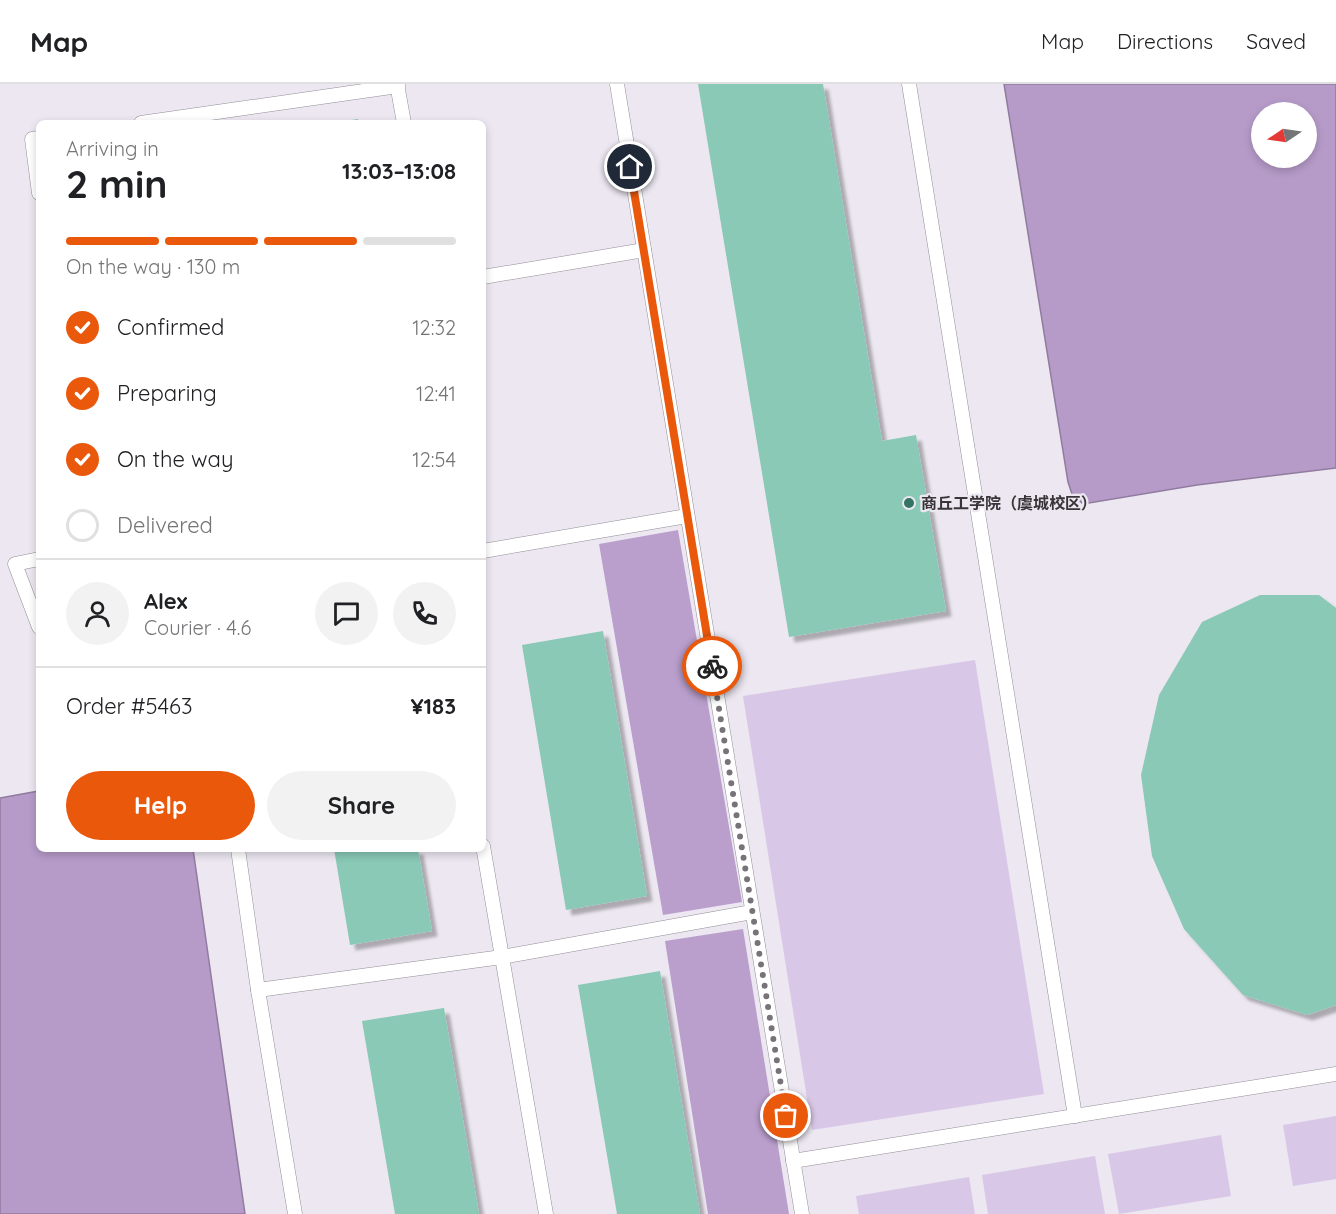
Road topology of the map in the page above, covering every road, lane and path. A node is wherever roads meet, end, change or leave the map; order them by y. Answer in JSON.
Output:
{"nodes":[{"id":1,"x":617,"y":84,"type":"edge"},
{"id":2,"x":909,"y":84,"type":"edge"},
{"id":3,"x":397,"y":85,"type":"edge"},
{"id":4,"x":161,"y":120,"type":"edge"},
{"id":5,"x":403,"y":120,"type":"edge"},
{"id":6,"x":36,"y":138,"type":"edge"},
{"id":7,"x":36,"y":170,"type":"edge"},
{"id":8,"x":644,"y":250,"type":"junction"},
{"id":9,"x":486,"y":276,"type":"edge"},
{"id":10,"x":687,"y":516,"type":"junction"},
{"id":11,"x":486,"y":550,"type":"edge"},
{"id":12,"x":36,"y":560,"type":"edge"},
{"id":13,"x":36,"y":619,"type":"edge"},
{"id":14,"x":237,"y":852,"type":"edge"},
{"id":15,"x":484,"y":852,"type":"edge"},
{"id":16,"x":752,"y":912,"type":"junction"},
{"id":17,"x":502,"y":957,"type":"junction"},
{"id":18,"x":258,"y":990,"type":"junction"},
{"id":19,"x":1336,"y":1074,"type":"edge"},
{"id":20,"x":1075,"y":1116,"type":"junction"},
{"id":21,"x":793,"y":1161,"type":"junction"},
{"id":22,"x":295,"y":1214,"type":"edge"},
{"id":23,"x":546,"y":1214,"type":"edge"},
{"id":24,"x":802,"y":1214,"type":"edge"}],
"edges":[{"from":1,"to":8,"type":"lane"},
{"from":2,"to":20,"type":"lane"},
{"from":3,"to":4,"type":"lane"},
{"from":3,"to":5,"type":"lane"},
{"from":6,"to":7,"type":"lane"},
{"from":8,"to":9,"type":"lane"},
{"from":8,"to":10,"type":"lane"},
{"from":10,"to":11,"type":"lane"},
{"from":10,"to":16,"type":"lane"},
{"from":12,"to":13,"type":"lane"},
{"from":14,"to":18,"type":"lane"},
{"from":15,"to":17,"type":"lane"},
{"from":16,"to":17,"type":"lane"},
{"from":16,"to":21,"type":"lane"},
{"from":17,"to":18,"type":"lane"},
{"from":17,"to":23,"type":"lane"},
{"from":18,"to":22,"type":"lane"},
{"from":19,"to":20,"type":"lane"},
{"from":20,"to":21,"type":"lane"},
{"from":21,"to":24,"type":"lane"}]}
